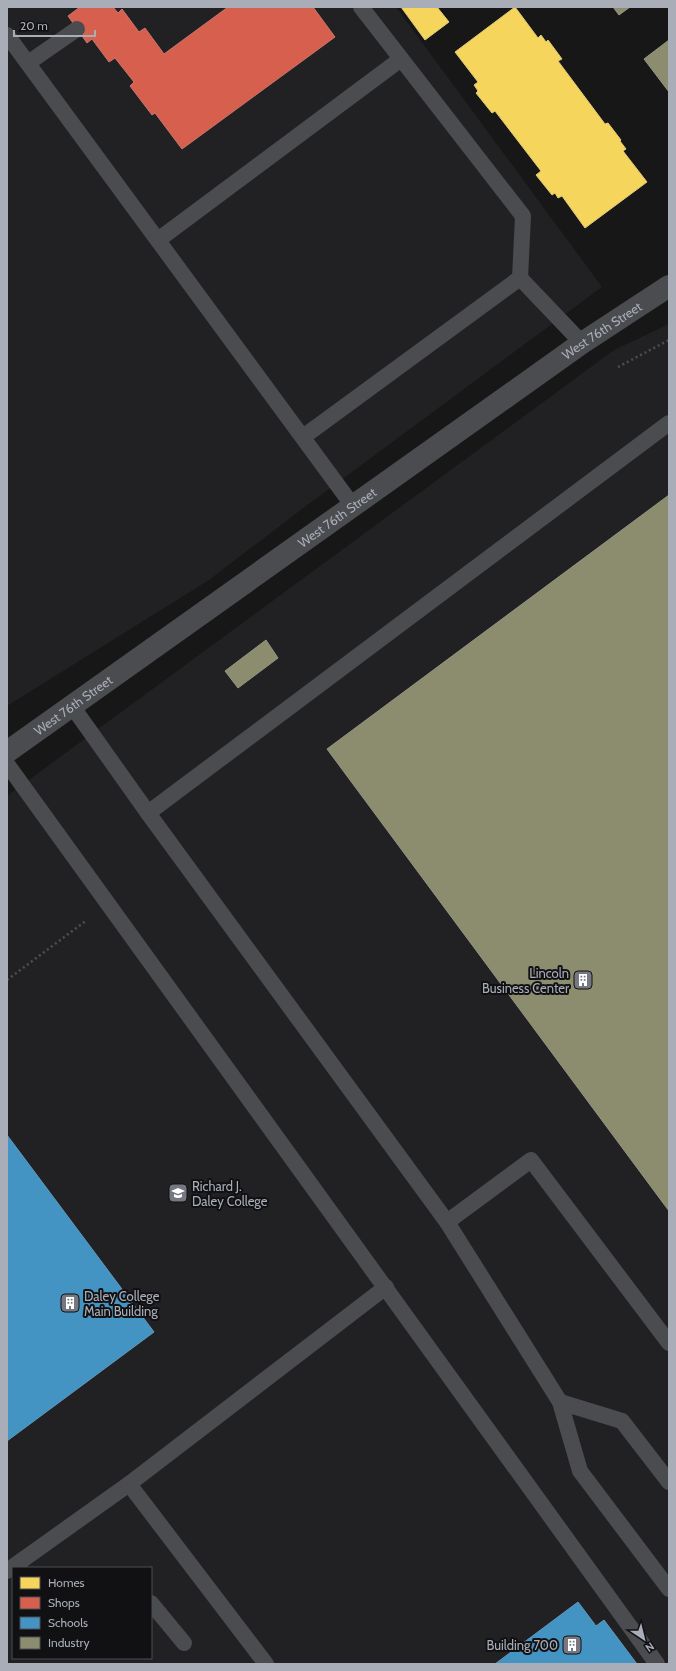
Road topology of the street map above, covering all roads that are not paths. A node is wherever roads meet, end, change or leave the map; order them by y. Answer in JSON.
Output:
{"nodes":[{"id":1,"x":361,"y":7,"type":"edge"},
{"id":2,"x":77,"y":29,"type":"dead end"},
{"id":3,"x":7,"y":35,"type":"edge"},
{"id":4,"x":401,"y":60,"type":"junction"},
{"id":5,"x":28,"y":63,"type":"junction"},
{"id":6,"x":158,"y":240,"type":"junction"},
{"id":7,"x":520,"y":278,"type":"junction"},
{"id":8,"x":669,"y":286,"type":"edge"},
{"id":9,"x":582,"y":343,"type":"junction"},
{"id":10,"x":669,"y":423,"type":"edge"},
{"id":11,"x":303,"y":437,"type":"junction"},
{"id":12,"x":353,"y":506,"type":"junction"},
{"id":13,"x":72,"y":706,"type":"junction"},
{"id":14,"x":7,"y":752,"type":"edge"},
{"id":15,"x":7,"y":764,"type":"edge"},
{"id":16,"x":148,"y":813,"type":"junction"},
{"id":17,"x":447,"y":1222,"type":"junction"},
{"id":18,"x":386,"y":1287,"type":"junction"},
{"id":19,"x":669,"y":1343,"type":"edge"},
{"id":20,"x":560,"y":1402,"type":"junction"},
{"id":21,"x":669,"y":1482,"type":"edge"},
{"id":22,"x":128,"y":1484,"type":"junction"},
{"id":23,"x":13,"y":1567,"type":"edge"},
{"id":24,"x":669,"y":1589,"type":"edge"},
{"id":25,"x":152,"y":1604,"type":"edge"},
{"id":26,"x":184,"y":1643,"type":"dead end"},
{"id":27,"x":266,"y":1664,"type":"edge"},
{"id":28,"x":657,"y":1664,"type":"edge"}],
"edges":[{"from":1,"to":4,"type":"lane"},
{"from":2,"to":5,"type":"lane"},
{"from":3,"to":5,"type":"lane"},
{"from":4,"to":6,"type":"lane"},
{"from":4,"to":7,"type":"lane"},
{"from":5,"to":6,"type":"lane"},
{"from":6,"to":11,"type":"lane"},
{"from":7,"to":9,"type":"lane"},
{"from":7,"to":11,"type":"lane"},
{"from":8,"to":9,"type":"street","name":"West 76th Street"},
{"from":9,"to":12,"type":"street","name":"West 76th Street"},
{"from":10,"to":16,"type":"lane"},
{"from":11,"to":12,"type":"lane"},
{"from":12,"to":13,"type":"street","name":"West 76th Street"},
{"from":13,"to":14,"type":"street","name":"West 76th Street"},
{"from":13,"to":16,"type":"lane"},
{"from":15,"to":18,"type":"lane"},
{"from":16,"to":17,"type":"lane"},
{"from":17,"to":19,"type":"lane"},
{"from":17,"to":20,"type":"lane"},
{"from":18,"to":22,"type":"lane"},
{"from":18,"to":28,"type":"lane"},
{"from":20,"to":21,"type":"lane"},
{"from":20,"to":24,"type":"lane"},
{"from":22,"to":23,"type":"lane"},
{"from":22,"to":27,"type":"lane"},
{"from":25,"to":26,"type":"lane"}]}
